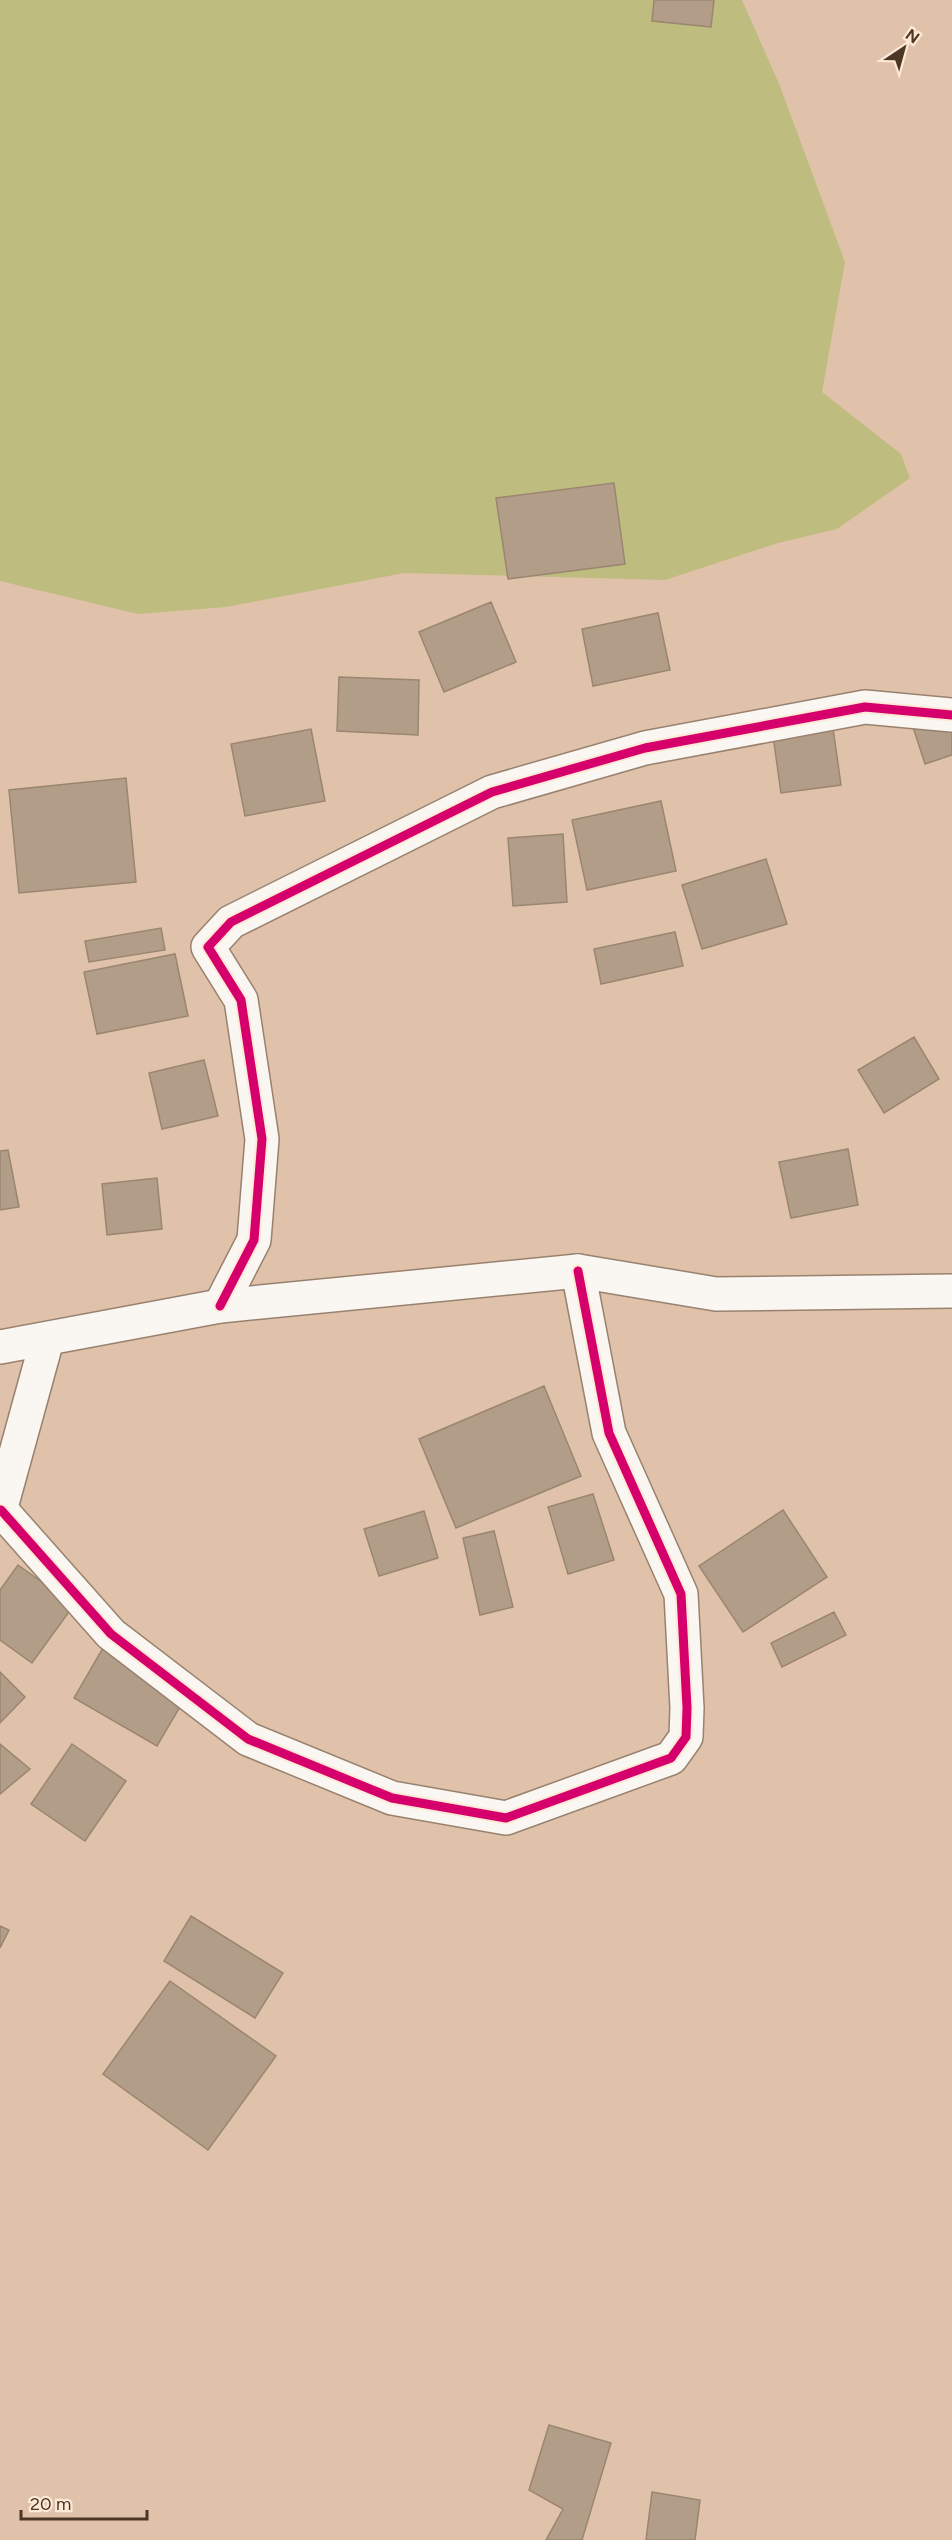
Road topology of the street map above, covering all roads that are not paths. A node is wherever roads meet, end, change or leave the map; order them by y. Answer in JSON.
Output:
{"nodes":[{"id":1,"x":952,"y":714,"type":"edge"},
{"id":2,"x":578,"y":1271,"type":"junction"},
{"id":3,"x":952,"y":1291,"type":"edge"},
{"id":4,"x":220,"y":1306,"type":"junction"},
{"id":5,"x":47,"y":1340,"type":"junction"},
{"id":6,"x":0,"y":1347,"type":"edge"},
{"id":7,"x":1,"y":1510,"type":"edge"}],
"edges":[{"from":1,"to":4,"type":"street"},
{"from":2,"to":3,"type":"street"},
{"from":2,"to":4,"type":"street"},
{"from":2,"to":7,"type":"street"},
{"from":4,"to":5,"type":"street"},
{"from":5,"to":6,"type":"street"},
{"from":5,"to":7,"type":"street"}]}
